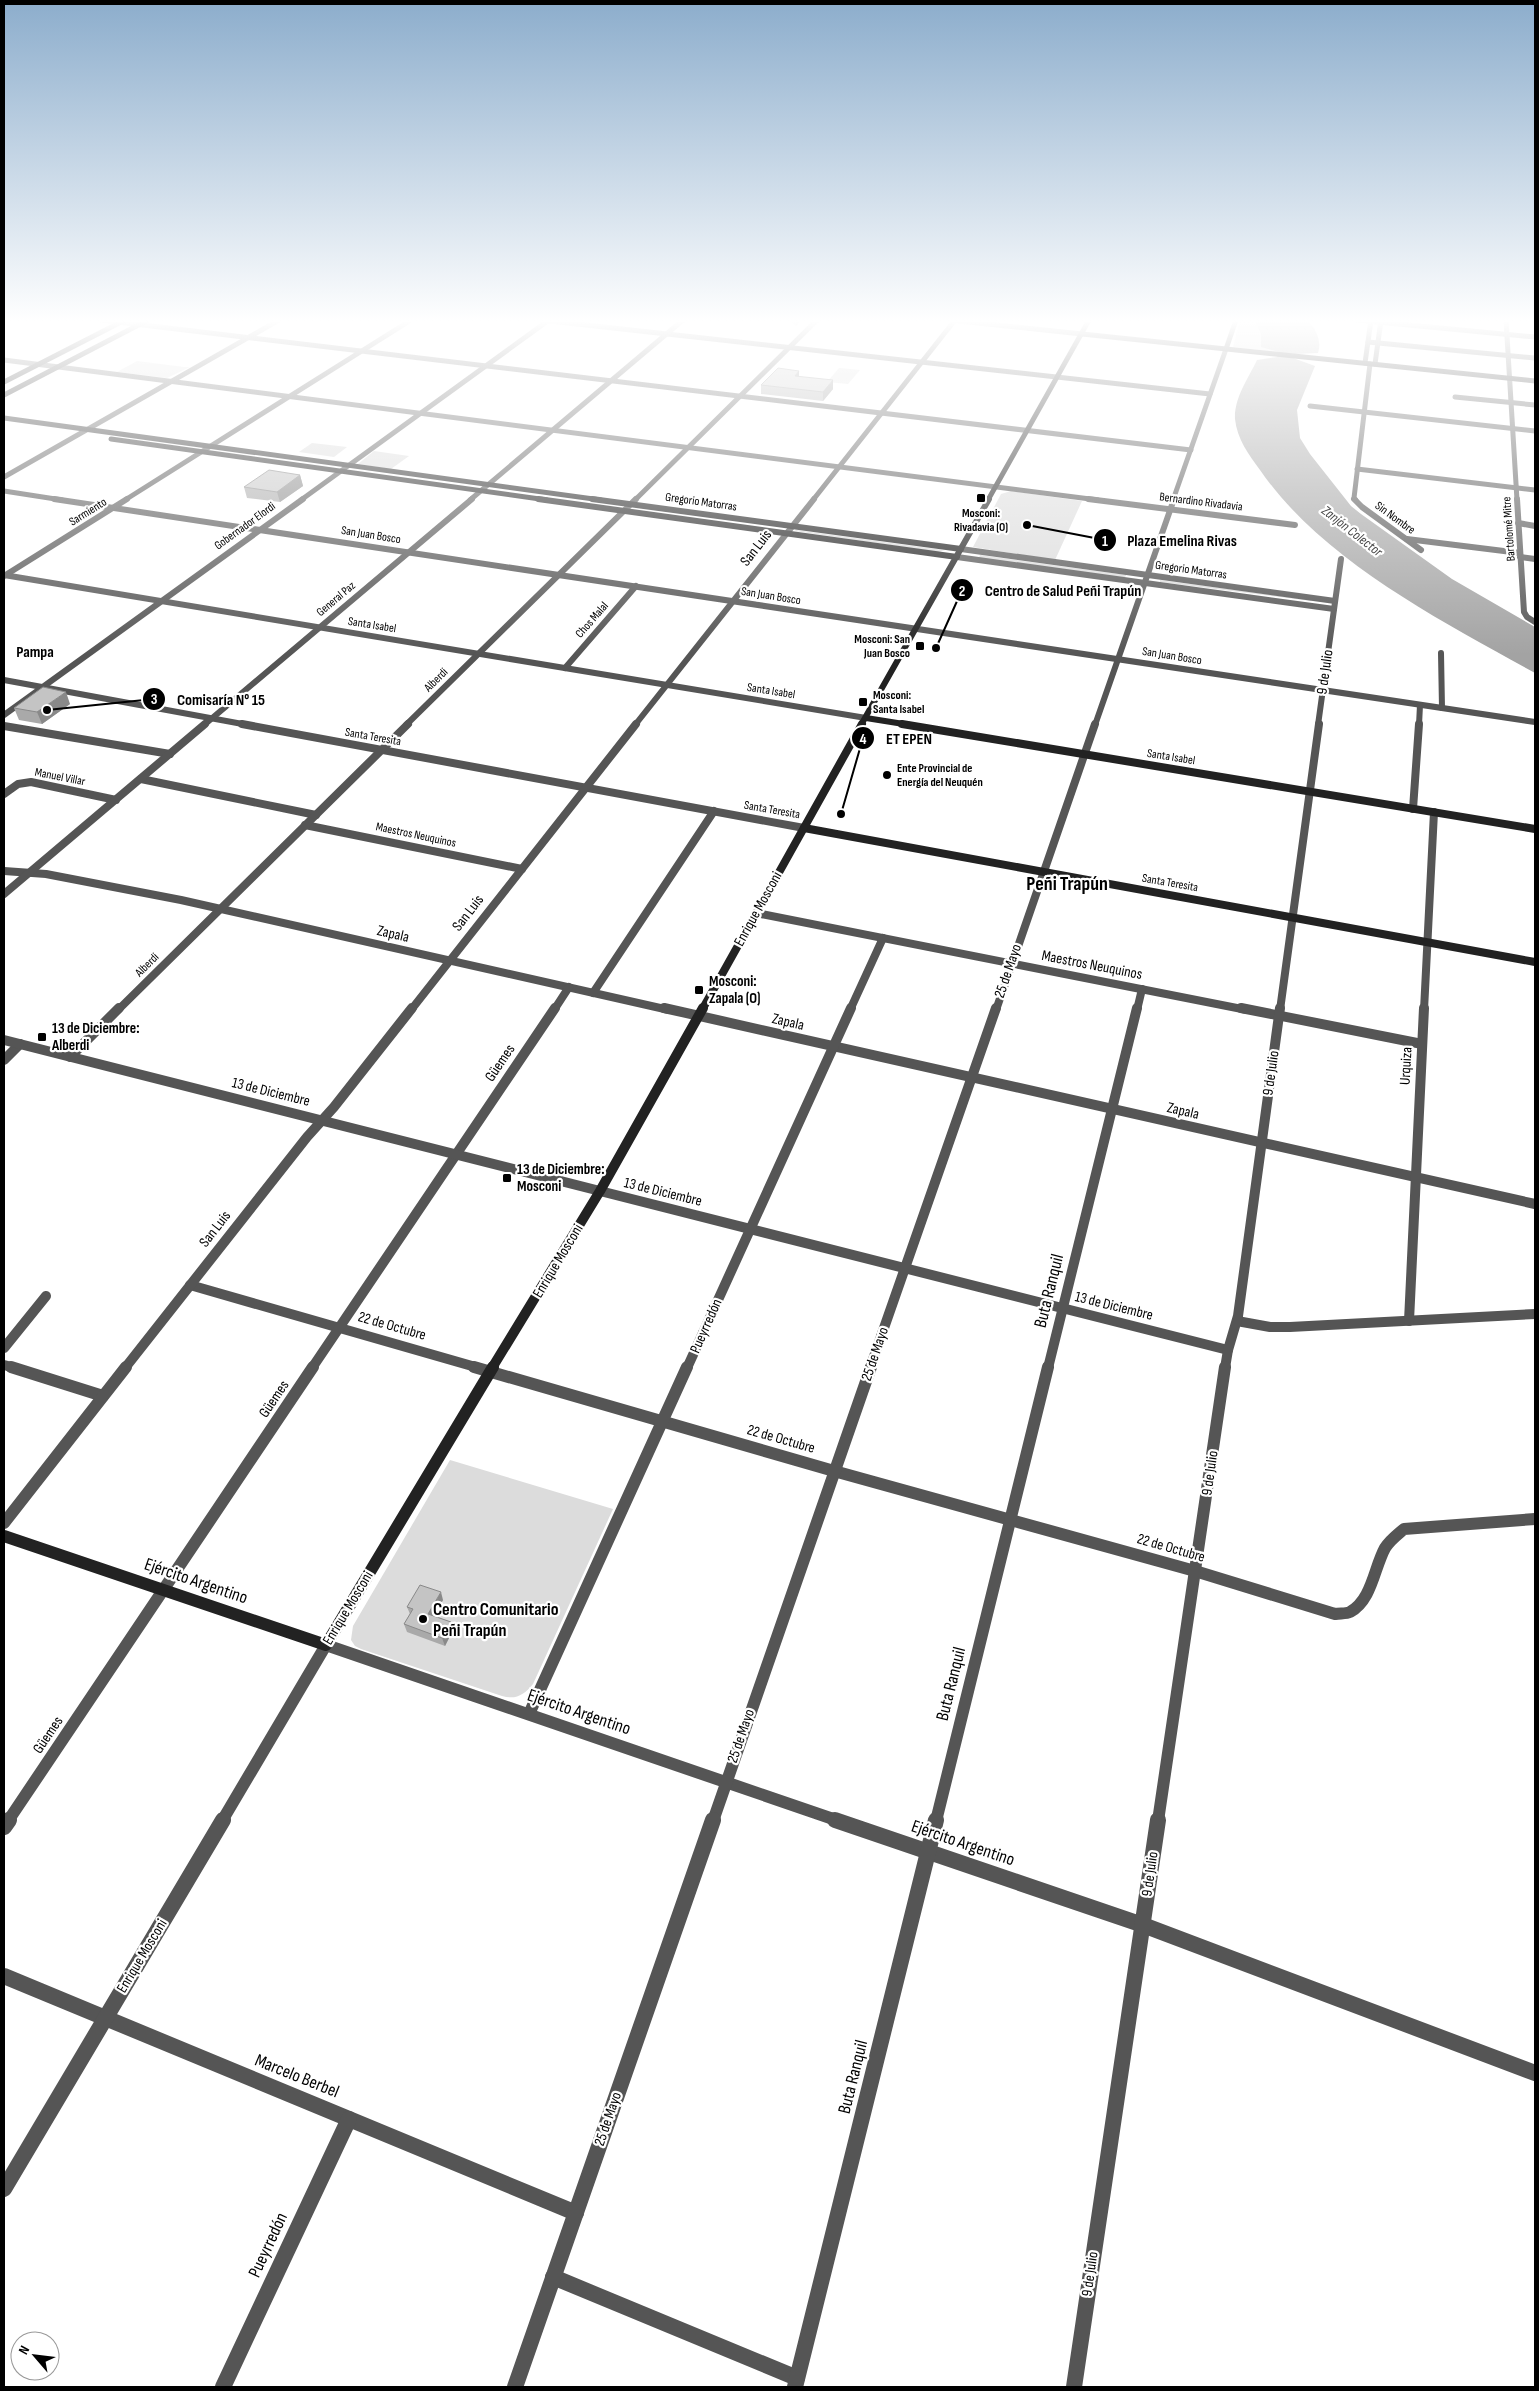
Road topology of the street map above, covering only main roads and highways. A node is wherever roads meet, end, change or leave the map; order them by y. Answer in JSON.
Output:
{"nodes":[{"id":1,"x":52,"y":432,"type":"edge"},
{"id":2,"x":106,"y":432,"type":"edge"},
{"id":3,"x":1027,"y":432,"type":"edge"},
{"id":4,"x":959,"y":553,"type":"junction"},
{"id":5,"x":866,"y":718,"type":"junction"},
{"id":6,"x":804,"y":828,"type":"junction"},
{"id":7,"x":1535,"y":829,"type":"edge"},
{"id":8,"x":1535,"y":962,"type":"edge"},
{"id":9,"x":4,"y":1536,"type":"edge"},
{"id":10,"x":326,"y":1645,"type":"joint"}],
"edges":[{"from":1,"to":4,"type":"main road","name":"Gregorio Matorras"},
{"from":2,"to":4,"type":"main road","name":"Gregorio Matorras"},
{"from":3,"to":4,"type":"main road","name":"Enrique Mosconi"},
{"from":4,"to":5,"type":"main road","name":"Enrique Mosconi"},
{"from":5,"to":6,"type":"main road","name":"Enrique Mosconi"},
{"from":5,"to":7,"type":"main road","name":"Santa Isabel"},
{"from":6,"to":8,"type":"main road","name":"Santa Teresita"},
{"from":6,"to":10,"type":"main road","name":"Enrique Mosconi"},
{"from":9,"to":10,"type":"main road","name":"Ejército Argentino"}]}
